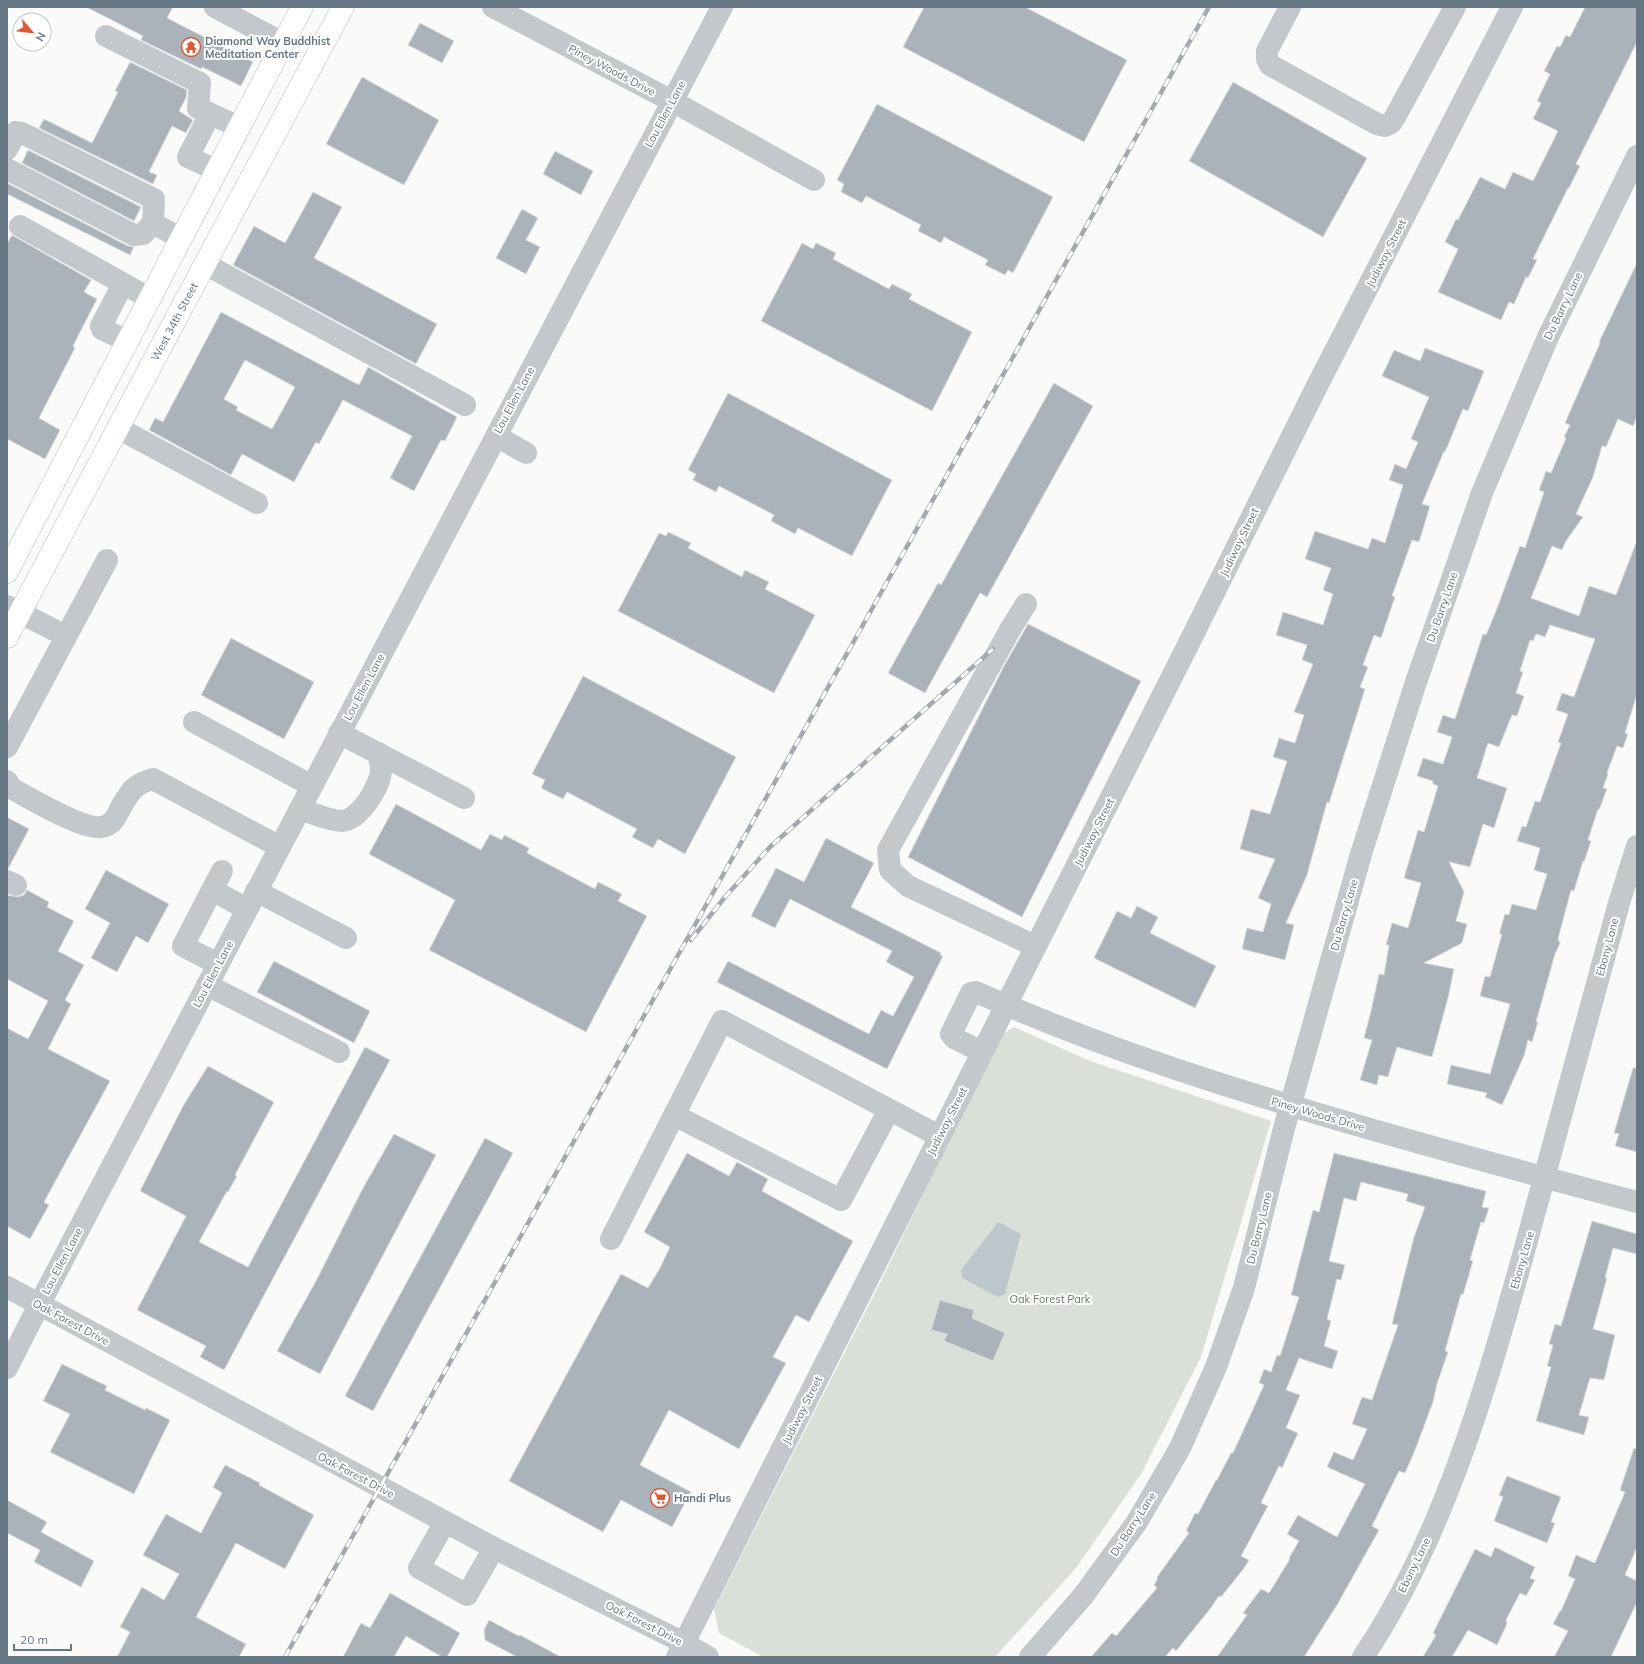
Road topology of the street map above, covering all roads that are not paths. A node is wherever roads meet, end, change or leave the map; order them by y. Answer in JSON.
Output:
{"nodes":[{"id":1,"x":215,"y":7,"type":"edge"},
{"id":2,"x":302,"y":7,"type":"edge"},
{"id":3,"x":343,"y":7,"type":"edge"},
{"id":4,"x":492,"y":7,"type":"edge"},
{"id":5,"x":722,"y":7,"type":"edge"},
{"id":6,"x":1290,"y":7,"type":"edge"},
{"id":7,"x":1455,"y":7,"type":"edge"},
{"id":8,"x":1512,"y":7,"type":"edge"},
{"id":9,"x":106,"y":36,"type":"dead end"},
{"id":10,"x":283,"y":43,"type":"junction"},
{"id":11,"x":672,"y":102,"type":"junction"},
{"id":12,"x":210,"y":114,"type":"junction"},
{"id":13,"x":239,"y":127,"type":"junction"},
{"id":14,"x":7,"y":149,"type":"edge"},
{"id":15,"x":1637,"y":156,"type":"edge"},
{"id":16,"x":221,"y":161,"type":"junction"},
{"id":17,"x":7,"y":169,"type":"edge"},
{"id":18,"x":256,"y":169,"type":"junction"},
{"id":19,"x":814,"y":180,"type":"dead end"},
{"id":20,"x":20,"y":226,"type":"dead end"},
{"id":21,"x":148,"y":228,"type":"junction"},
{"id":22,"x":180,"y":238,"type":"junction"},
{"id":23,"x":205,"y":264,"type":"junction"},
{"id":24,"x":123,"y":284,"type":"junction"},
{"id":25,"x":149,"y":298,"type":"junction"},
{"id":26,"x":127,"y":341,"type":"junction"},
{"id":27,"x":112,"y":369,"type":"junction"},
{"id":28,"x":141,"y":383,"type":"junction"},
{"id":29,"x":465,"y":405,"type":"dead end"},
{"id":30,"x":118,"y":428,"type":"junction"},
{"id":31,"x":496,"y":436,"type":"junction"},
{"id":32,"x":526,"y":453,"type":"dead end"},
{"id":33,"x":257,"y":503,"type":"dead end"},
{"id":34,"x":13,"y":546,"type":"edge"},
{"id":35,"x":107,"y":560,"type":"dead end"},
{"id":36,"x":7,"y":572,"type":"edge"},
{"id":37,"x":1026,"y":604,"type":"dead end"},
{"id":38,"x":14,"y":609,"type":"edge"},
{"id":39,"x":66,"y":636,"type":"junction"},
{"id":40,"x":7,"y":637,"type":"edge"},
{"id":41,"x":194,"y":722,"type":"dead end"},
{"id":42,"x":339,"y":733,"type":"junction"},
{"id":43,"x":7,"y":747,"type":"edge"},
{"id":44,"x":378,"y":753,"type":"junction"},
{"id":45,"x":7,"y":781,"type":"edge"},
{"id":46,"x":312,"y":786,"type":"junction"},
{"id":47,"x":464,"y":798,"type":"dead end"},
{"id":48,"x":300,"y":808,"type":"junction"},
{"id":49,"x":1637,"y":846,"type":"edge"},
{"id":50,"x":280,"y":847,"type":"junction"},
{"id":51,"x":252,"y":900,"type":"junction"},
{"id":52,"x":346,"y":938,"type":"dead end"},
{"id":53,"x":1035,"y":946,"type":"junction"},
{"id":54,"x":218,"y":964,"type":"junction"},
{"id":55,"x":207,"y":985,"type":"junction"},
{"id":56,"x":1006,"y":1005,"type":"junction"},
{"id":57,"x":339,"y":1052,"type":"dead end"},
{"id":58,"x":982,"y":1052,"type":"junction"},
{"id":59,"x":1290,"y":1106,"type":"junction"},
{"id":60,"x":889,"y":1110,"type":"junction"},
{"id":61,"x":674,"y":1115,"type":"junction"},
{"id":62,"x":939,"y":1136,"type":"junction"},
{"id":63,"x":1544,"y":1178,"type":"junction"},
{"id":64,"x":1637,"y":1202,"type":"edge"},
{"id":65,"x":611,"y":1239,"type":"dead end"},
{"id":66,"x":7,"y":1287,"type":"edge"},
{"id":67,"x":39,"y":1305,"type":"junction"},
{"id":68,"x":7,"y":1368,"type":"edge"},
{"id":69,"x":445,"y":1522,"type":"junction"},
{"id":70,"x":494,"y":1548,"type":"junction"},
{"id":71,"x":680,"y":1650,"type":"edge"},
{"id":72,"x":708,"y":1657,"type":"edge"},
{"id":73,"x":1030,"y":1657,"type":"edge"},
{"id":74,"x":1363,"y":1657,"type":"edge"}],
"edges":[{"from":1,"to":10,"type":"street"},
{"from":2,"to":10,"type":"main road"},
{"from":3,"to":18,"type":"main road","name":"West 34th Street"},
{"from":4,"to":11,"type":"street","name":"Piney Woods Drive"},
{"from":5,"to":11,"type":"street","name":"Lou Ellen Lane"},
{"from":6,"to":7,"type":"street"},
{"from":8,"to":53,"type":"street","name":"Judiway Street"},
{"from":9,"to":12,"type":"street"},
{"from":10,"to":13,"type":"main road"},
{"from":11,"to":19,"type":"street","name":"Piney Woods Drive"},
{"from":11,"to":31,"type":"street","name":"Lou Ellen Lane"},
{"from":12,"to":13,"type":"street"},
{"from":12,"to":16,"type":"street"},
{"from":13,"to":16,"type":"main road"},
{"from":14,"to":21,"type":"street"},
{"from":15,"to":59,"type":"street","name":"Du Barry Lane"},
{"from":16,"to":18,"type":"main road"},
{"from":16,"to":22,"type":"main road"},
{"from":17,"to":21,"type":"street"},
{"from":18,"to":23,"type":"main road","name":"West 34th Street"},
{"from":20,"to":24,"type":"street"},
{"from":21,"to":22,"type":"street"},
{"from":22,"to":25,"type":"main road"},
{"from":23,"to":28,"type":"main road","name":"West 34th Street"},
{"from":23,"to":29,"type":"street"},
{"from":24,"to":25,"type":"street"},
{"from":24,"to":26,"type":"street"},
{"from":25,"to":26,"type":"main road"},
{"from":26,"to":27,"type":"main road"},
{"from":27,"to":28,"type":"main road"},
{"from":27,"to":34,"type":"main road"},
{"from":28,"to":30,"type":"main road","name":"West 34th Street"},
{"from":30,"to":33,"type":"street"},
{"from":30,"to":38,"type":"main road","name":"West 34th Street"},
{"from":31,"to":32,"type":"street"},
{"from":31,"to":42,"type":"street","name":"Lou Ellen Lane"},
{"from":34,"to":36,"type":"main road"},
{"from":35,"to":39,"type":"street"},
{"from":37,"to":53,"type":"street"},
{"from":38,"to":39,"type":"street"},
{"from":38,"to":40,"type":"main road","name":"West 34th Street"},
{"from":39,"to":43,"type":"street"},
{"from":41,"to":46,"type":"street"},
{"from":42,"to":44,"type":"street"},
{"from":42,"to":46,"type":"street","name":"Lou Ellen Lane"},
{"from":44,"to":47,"type":"street"},
{"from":44,"to":48,"type":"street"},
{"from":45,"to":50,"type":"street"},
{"from":46,"to":48,"type":"street","name":"Lou Ellen Lane"},
{"from":48,"to":50,"type":"street","name":"Lou Ellen Lane"},
{"from":49,"to":63,"type":"street","name":"Ebony Lane"},
{"from":50,"to":51,"type":"street","name":"Lou Ellen Lane"},
{"from":51,"to":52,"type":"street"},
{"from":51,"to":54,"type":"street","name":"Lou Ellen Lane"},
{"from":51,"to":54,"type":"street"},
{"from":53,"to":56,"type":"street","name":"Judiway Street"},
{"from":54,"to":55,"type":"street","name":"Lou Ellen Lane"},
{"from":55,"to":57,"type":"street"},
{"from":55,"to":67,"type":"street","name":"Lou Ellen Lane"},
{"from":56,"to":58,"type":"street","name":"Judiway Street"},
{"from":56,"to":58,"type":"street","name":"Piney Woods Drive"},
{"from":56,"to":59,"type":"street","name":"Piney Woods Drive"},
{"from":58,"to":62,"type":"street","name":"Judiway Street"},
{"from":59,"to":63,"type":"street","name":"Piney Woods Drive"},
{"from":59,"to":73,"type":"street","name":"Du Barry Lane"},
{"from":60,"to":61,"type":"street"},
{"from":60,"to":61,"type":"street"},
{"from":60,"to":62,"type":"street"},
{"from":61,"to":65,"type":"street"},
{"from":62,"to":71,"type":"street","name":"Judiway Street"},
{"from":63,"to":64,"type":"street","name":"Piney Woods Drive"},
{"from":63,"to":74,"type":"street","name":"Ebony Lane"},
{"from":66,"to":67,"type":"street","name":"Oak Forest Drive"},
{"from":67,"to":68,"type":"street","name":"Lou Ellen Lane"},
{"from":67,"to":69,"type":"street","name":"Oak Forest Drive"},
{"from":69,"to":70,"type":"street","name":"Oak Forest Drive"},
{"from":69,"to":70,"type":"street"},
{"from":70,"to":71,"type":"street","name":"Oak Forest Drive"},
{"from":71,"to":72,"type":"street","name":"Oak Forest Drive"}]}
